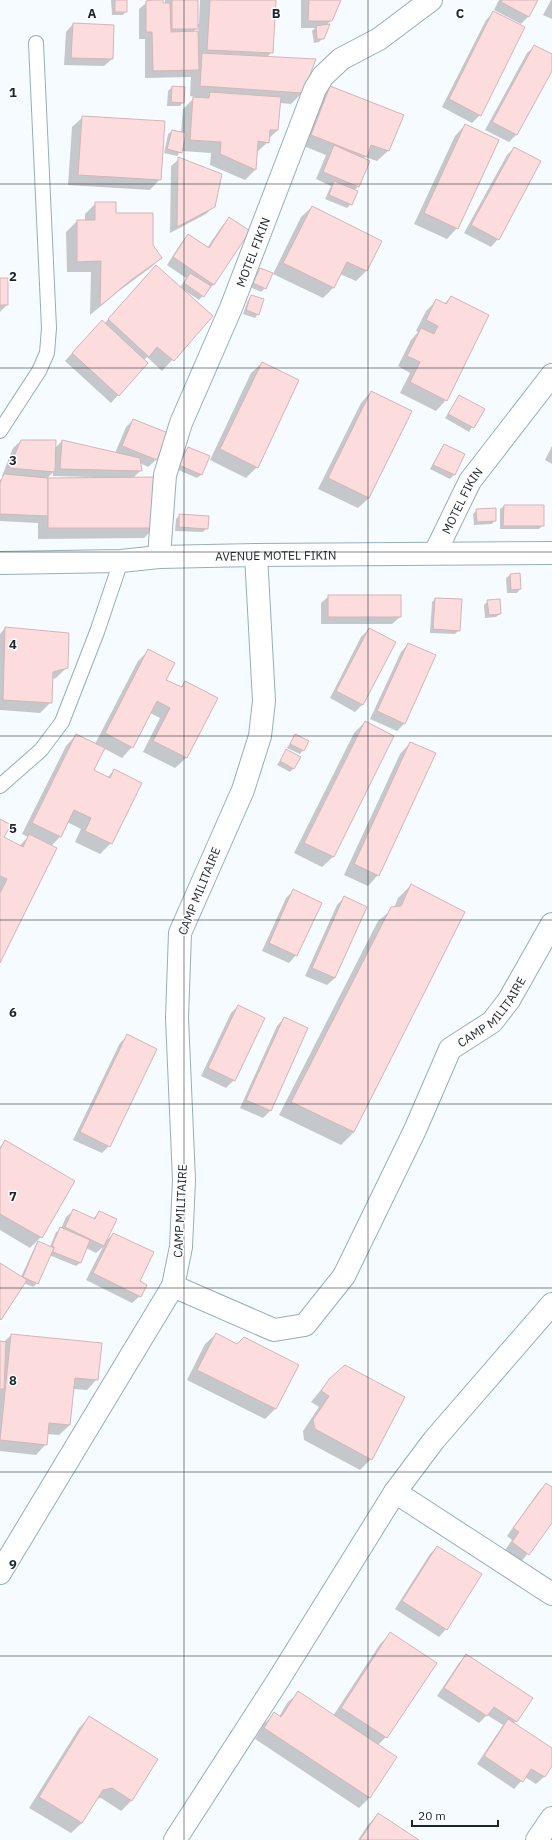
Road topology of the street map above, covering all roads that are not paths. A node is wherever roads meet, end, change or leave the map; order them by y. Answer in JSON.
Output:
{"nodes":[{"id":1,"x":430,"y":0,"type":"edge"},
{"id":2,"x":36,"y":43,"type":"dead end"},
{"id":3,"x":552,"y":375,"type":"edge"},
{"id":4,"x":0,"y":431,"type":"edge"},
{"id":5,"x":435,"y":553,"type":"junction"},
{"id":6,"x":552,"y":553,"type":"edge"},
{"id":7,"x":256,"y":555,"type":"junction"},
{"id":8,"x":158,"y":557,"type":"junction"},
{"id":9,"x":121,"y":560,"type":"junction"},
{"id":10,"x":0,"y":563,"type":"edge"},
{"id":11,"x":0,"y":786,"type":"edge"},
{"id":12,"x":552,"y":924,"type":"edge"},
{"id":13,"x":173,"y":1286,"type":"junction"},
{"id":14,"x":552,"y":1304,"type":"edge"},
{"id":15,"x":395,"y":1492,"type":"junction"},
{"id":16,"x":0,"y":1573,"type":"edge"},
{"id":17,"x":552,"y":1594,"type":"edge"},
{"id":18,"x":552,"y":1818,"type":"edge"},
{"id":19,"x":175,"y":1840,"type":"edge"},
{"id":20,"x":537,"y":1840,"type":"edge"}],
"edges":[{"from":1,"to":8,"type":"street","name":"MOTEL FIKIN"},
{"from":2,"to":4,"type":"lane"},
{"from":3,"to":5,"type":"street","name":"MOTEL FIKIN"},
{"from":5,"to":6,"type":"street","name":"AVENUE MOTEL FIKIN"},
{"from":5,"to":7,"type":"street","name":"AVENUE MOTEL FIKIN"},
{"from":7,"to":8,"type":"street","name":"AVENUE MOTEL FIKIN"},
{"from":7,"to":13,"type":"street","name":"CAMP MILITAIRE"},
{"from":8,"to":9,"type":"street","name":"AVENUE MOTEL FIKIN"},
{"from":9,"to":10,"type":"street","name":"AVENUE MOTEL FIKIN"},
{"from":9,"to":11,"type":"lane"},
{"from":12,"to":13,"type":"street","name":"CAMP MILITAIRE"},
{"from":13,"to":16,"type":"street"},
{"from":14,"to":15,"type":"street"},
{"from":15,"to":17,"type":"street"},
{"from":15,"to":19,"type":"street"},
{"from":18,"to":20,"type":"street"}]}
